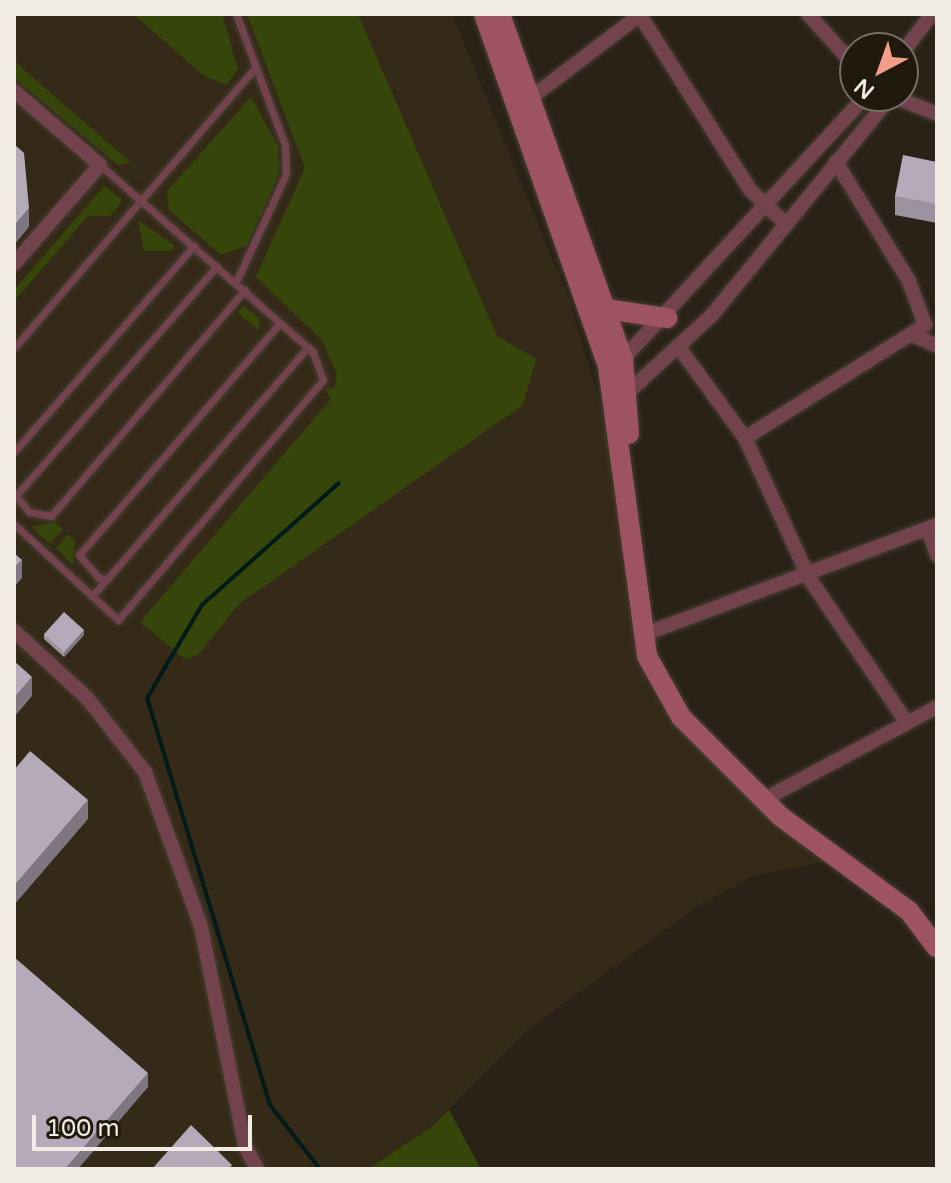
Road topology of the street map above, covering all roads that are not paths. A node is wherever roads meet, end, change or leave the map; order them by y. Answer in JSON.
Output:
{"nodes":[{"id":1,"x":236,"y":14,"type":"edge"},
{"id":2,"x":484,"y":14,"type":"edge"},
{"id":3,"x":500,"y":14,"type":"edge"},
{"id":4,"x":808,"y":14,"type":"edge"},
{"id":5,"x":932,"y":14,"type":"edge"},
{"id":6,"x":641,"y":15,"type":"edge"},
{"id":7,"x":918,"y":32,"type":"edge"},
{"id":8,"x":839,"y":48,"type":"edge"},
{"id":9,"x":256,"y":67,"type":"junction"},
{"id":10,"x":14,"y":91,"type":"edge"},
{"id":11,"x":532,"y":97,"type":"junction"},
{"id":12,"x":852,"y":112,"type":"edge"},
{"id":13,"x":878,"y":112,"type":"edge"},
{"id":14,"x":836,"y":162,"type":"junction"},
{"id":15,"x":100,"y":165,"type":"junction"},
{"id":16,"x":143,"y":201,"type":"junction"},
{"id":17,"x":765,"y":210,"type":"junction"},
{"id":18,"x":786,"y":224,"type":"junction"},
{"id":19,"x":194,"y":246,"type":"junction"},
{"id":20,"x":14,"y":264,"type":"edge"},
{"id":21,"x":217,"y":266,"type":"junction"},
{"id":22,"x":236,"y":282,"type":"junction"},
{"id":23,"x":245,"y":290,"type":"junction"},
{"id":24,"x":606,"y":309,"type":"junction"},
{"id":25,"x":667,"y":318,"type":"junction"},
{"id":26,"x":280,"y":323,"type":"junction"},
{"id":27,"x":915,"y":336,"type":"junction"},
{"id":28,"x":678,"y":346,"type":"junction"},
{"id":29,"x":937,"y":346,"type":"edge"},
{"id":30,"x":308,"y":347,"type":"junction"},
{"id":31,"x":14,"y":348,"type":"edge"},
{"id":32,"x":623,"y":359,"type":"junction"},
{"id":33,"x":626,"y":394,"type":"junction"},
{"id":34,"x":745,"y":438,"type":"junction"},
{"id":35,"x":14,"y":452,"type":"edge"},
{"id":36,"x":14,"y":524,"type":"edge"},
{"id":37,"x":932,"y":527,"type":"edge"},
{"id":38,"x":937,"y":555,"type":"edge"},
{"id":39,"x":86,"y":566,"type":"junction"},
{"id":40,"x":809,"y":578,"type":"junction"},
{"id":41,"x":107,"y":579,"type":"junction"},
{"id":42,"x":75,"y":580,"type":"junction"},
{"id":43,"x":92,"y":596,"type":"junction"},
{"id":44,"x":14,"y":631,"type":"edge"},
{"id":45,"x":653,"y":631,"type":"junction"},
{"id":46,"x":937,"y":707,"type":"edge"},
{"id":47,"x":906,"y":721,"type":"junction"},
{"id":48,"x":774,"y":794,"type":"junction"},
{"id":49,"x":937,"y":932,"type":"edge"},
{"id":50,"x":937,"y":948,"type":"edge"},
{"id":51,"x":257,"y":1169,"type":"edge"}],
"edges":[{"from":1,"to":9,"type":"lane"},
{"from":2,"to":50,"type":"main road"},
{"from":3,"to":11,"type":"main road"},
{"from":4,"to":8,"type":"street"},
{"from":5,"to":7,"type":"street"},
{"from":6,"to":11,"type":"street"},
{"from":6,"to":17,"type":"street"},
{"from":9,"to":16,"type":"lane"},
{"from":9,"to":22,"type":"lane"},
{"from":10,"to":15,"type":"street"},
{"from":11,"to":24,"type":"main road"},
{"from":12,"to":17,"type":"street"},
{"from":13,"to":14,"type":"street"},
{"from":14,"to":18,"type":"street"},
{"from":14,"to":27,"type":"street"},
{"from":15,"to":16,"type":"lane"},
{"from":15,"to":20,"type":"street"},
{"from":16,"to":19,"type":"lane"},
{"from":16,"to":31,"type":"lane"},
{"from":17,"to":18,"type":"street"},
{"from":17,"to":25,"type":"street"},
{"from":18,"to":28,"type":"street"},
{"from":19,"to":21,"type":"lane"},
{"from":19,"to":35,"type":"lane"},
{"from":21,"to":22,"type":"lane"},
{"from":21,"to":23,"type":"lane"},
{"from":22,"to":23,"type":"lane"},
{"from":23,"to":26,"type":"lane"},
{"from":24,"to":25,"type":"main road"},
{"from":24,"to":32,"type":"main road"},
{"from":25,"to":32,"type":"street"},
{"from":26,"to":30,"type":"lane"},
{"from":26,"to":39,"type":"lane"},
{"from":27,"to":29,"type":"street"},
{"from":27,"to":34,"type":"street"},
{"from":28,"to":33,"type":"street"},
{"from":28,"to":34,"type":"street"},
{"from":30,"to":41,"type":"lane"},
{"from":30,"to":43,"type":"lane"},
{"from":32,"to":33,"type":"main road"},
{"from":33,"to":45,"type":"main road"},
{"from":34,"to":40,"type":"street"},
{"from":36,"to":42,"type":"lane"},
{"from":37,"to":38,"type":"street"},
{"from":37,"to":40,"type":"street"},
{"from":39,"to":41,"type":"lane"},
{"from":39,"to":42,"type":"lane"},
{"from":40,"to":45,"type":"street"},
{"from":40,"to":47,"type":"street"},
{"from":41,"to":43,"type":"lane"},
{"from":42,"to":43,"type":"lane"},
{"from":44,"to":51,"type":"street"},
{"from":45,"to":48,"type":"main road"},
{"from":46,"to":47,"type":"street"},
{"from":47,"to":48,"type":"street"},
{"from":48,"to":49,"type":"main road"}]}
